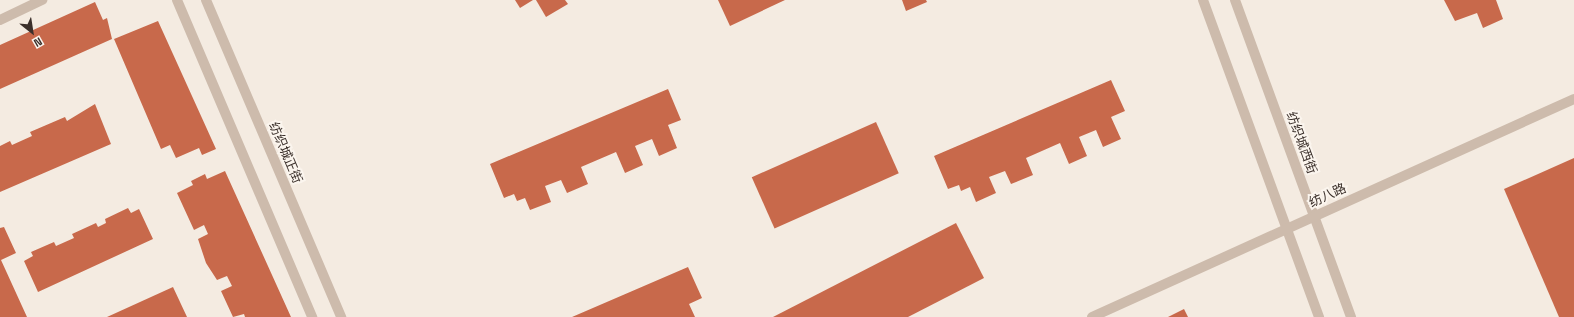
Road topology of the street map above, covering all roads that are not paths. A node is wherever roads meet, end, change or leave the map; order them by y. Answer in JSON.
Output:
{"nodes":[{"id":1,"x":42,"y":0,"type":"edge"},
{"id":2,"x":176,"y":0,"type":"edge"},
{"id":3,"x":206,"y":0,"type":"edge"},
{"id":4,"x":1203,"y":0,"type":"edge"},
{"id":5,"x":1235,"y":0,"type":"edge"},
{"id":6,"x":0,"y":20,"type":"edge"},
{"id":7,"x":1574,"y":99,"type":"edge"},
{"id":8,"x":1314,"y":216,"type":"junction"},
{"id":9,"x":1287,"y":229,"type":"junction"},
{"id":10,"x":312,"y":317,"type":"edge"},
{"id":11,"x":341,"y":317,"type":"edge"},
{"id":12,"x":1092,"y":317,"type":"edge"},
{"id":13,"x":1319,"y":317,"type":"edge"},
{"id":14,"x":1352,"y":317,"type":"edge"}],
"edges":[{"from":1,"to":6,"type":"street"},
{"from":2,"to":10,"type":"street"},
{"from":3,"to":11,"type":"street","name":"纺织城正街"},
{"from":4,"to":9,"type":"street"},
{"from":5,"to":8,"type":"street","name":"纺织城西街"},
{"from":7,"to":8,"type":"street","name":"纺八路"},
{"from":8,"to":9,"type":"street","name":"纺八路"},
{"from":8,"to":14,"type":"street","name":"纺织城西街"},
{"from":9,"to":12,"type":"street","name":"纺八路"},
{"from":9,"to":13,"type":"street"}]}
